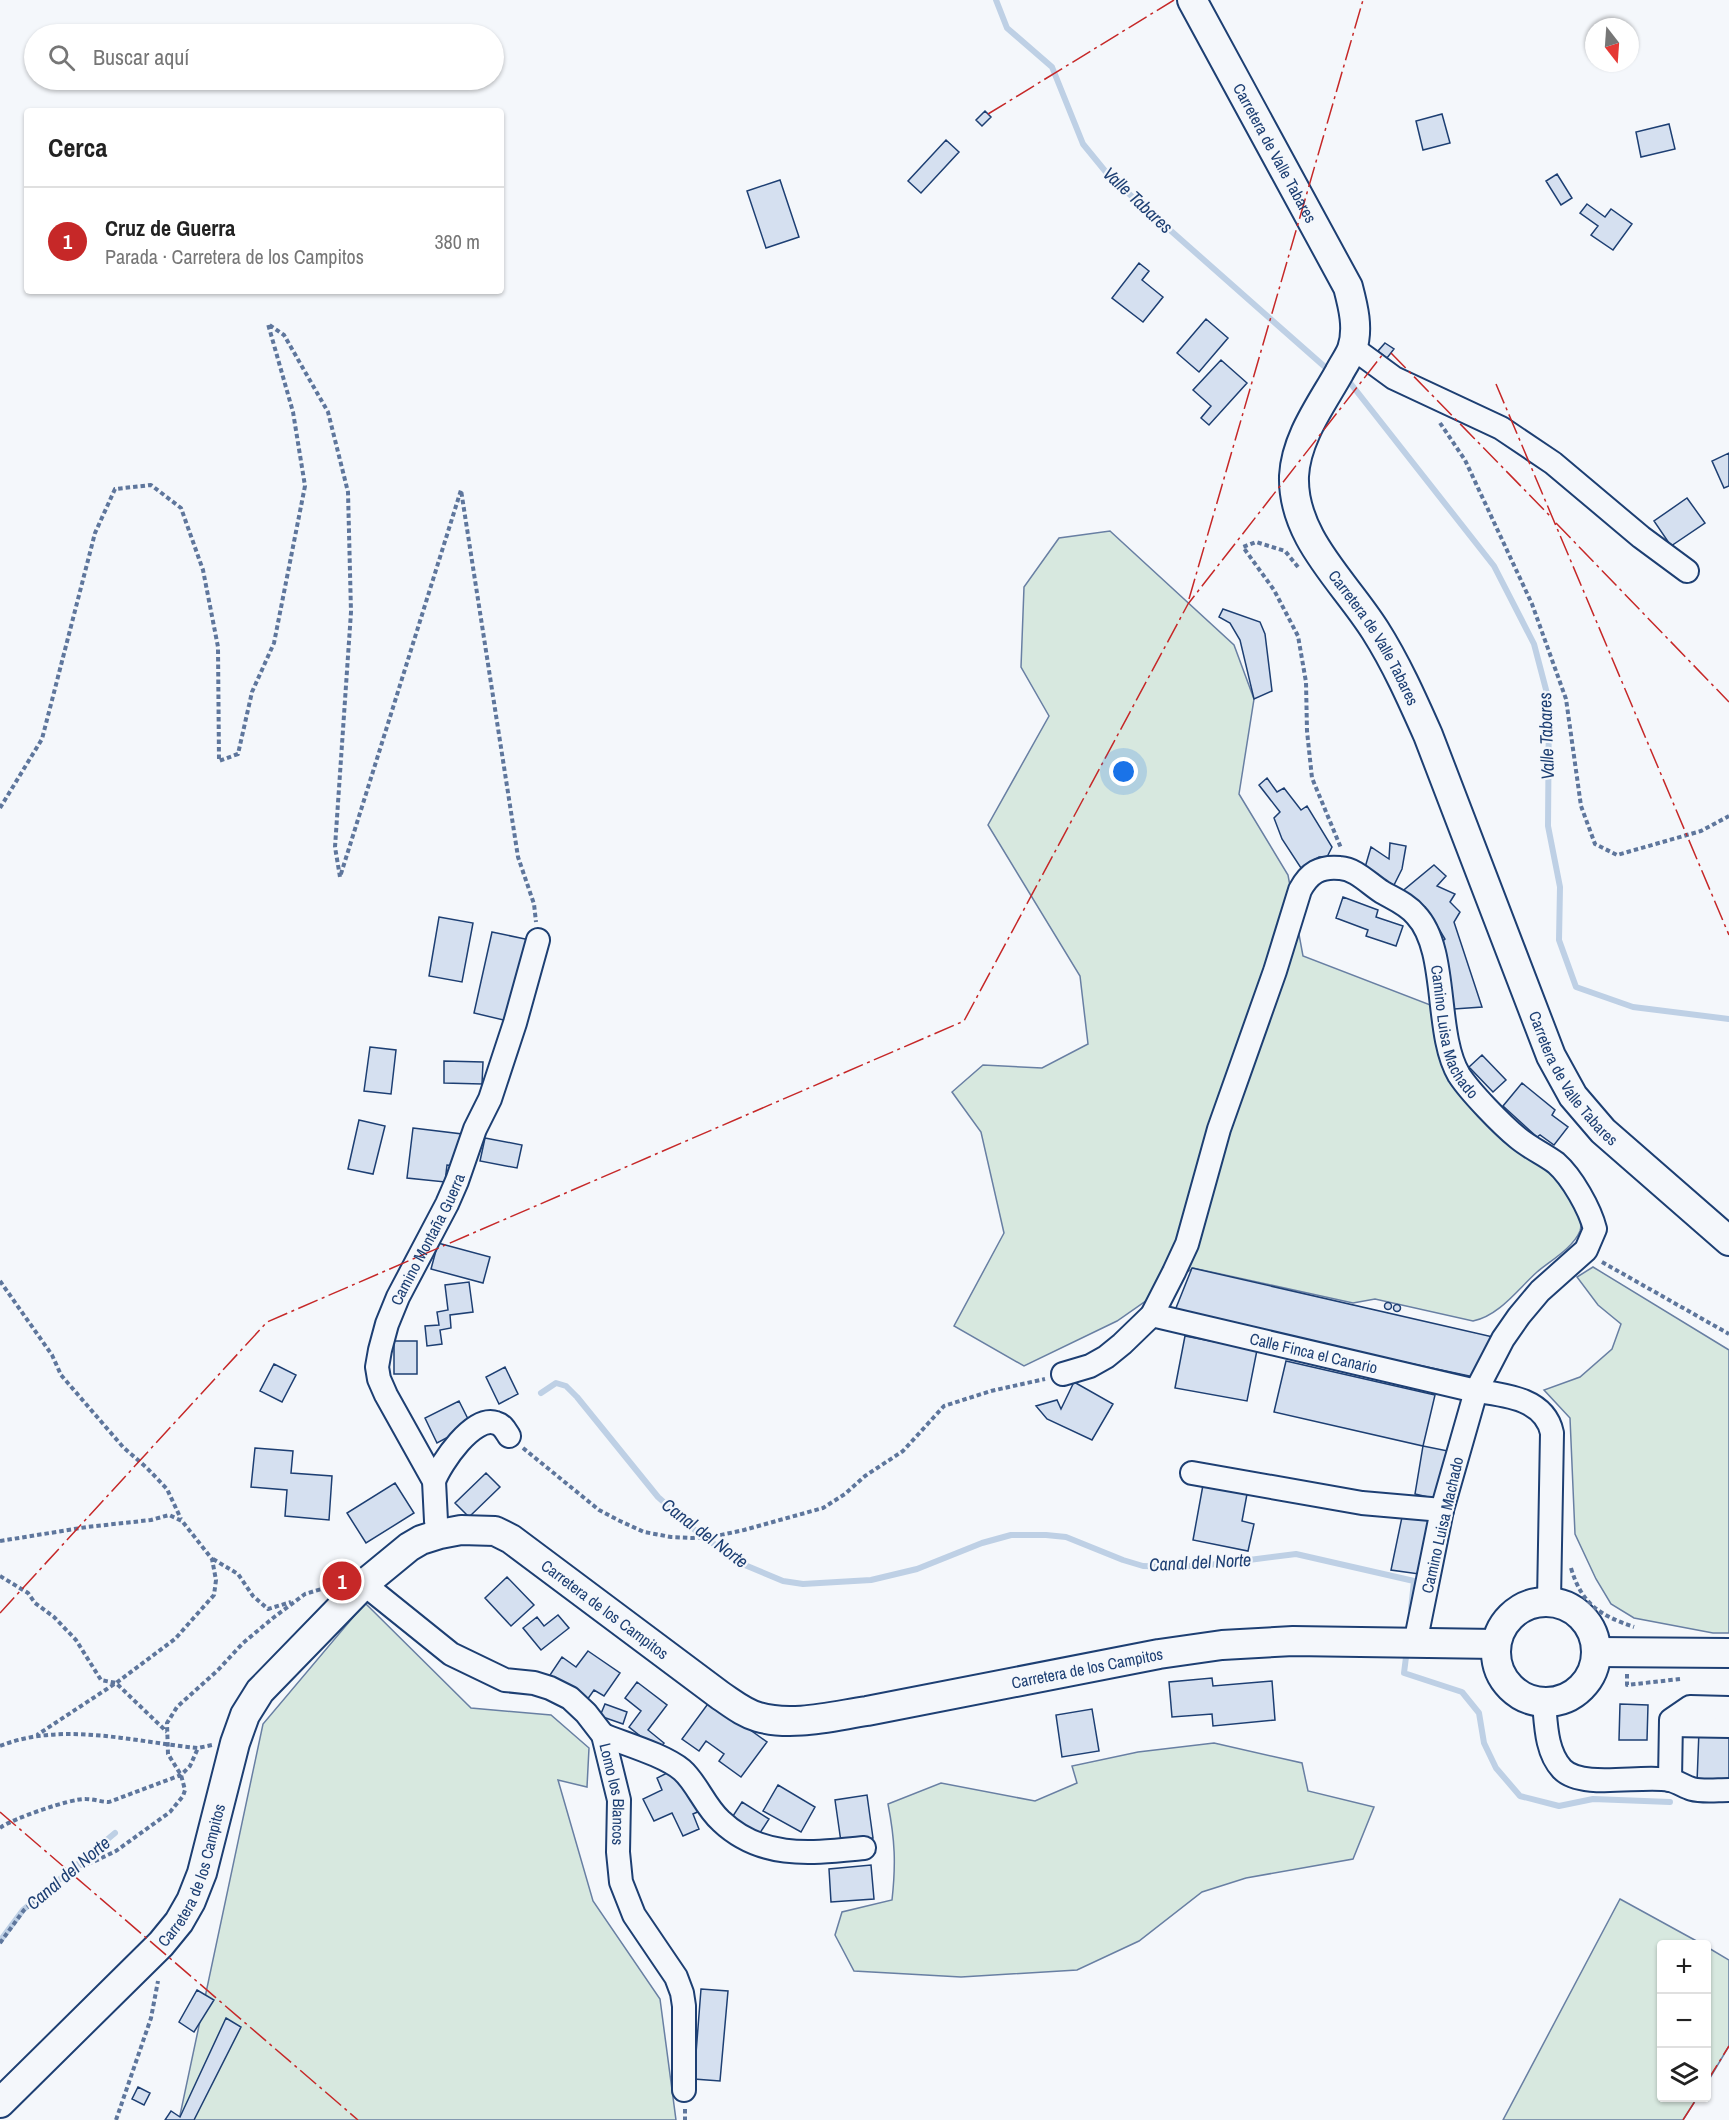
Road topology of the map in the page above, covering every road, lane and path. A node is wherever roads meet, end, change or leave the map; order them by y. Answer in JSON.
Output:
{"nodes":[{"id":1,"x":1192,"y":0,"type":"edge"},
{"id":2,"x":1353,"y":348,"type":"junction"},
{"id":3,"x":1438,"y":420,"type":"dead end"},
{"id":4,"x":1687,"y":571,"type":"dead end"},
{"id":5,"x":1304,"y":574,"type":"dead end"},
{"id":6,"x":0,"y":808,"type":"edge"},
{"id":7,"x":1729,"y":816,"type":"edge"},
{"id":8,"x":1350,"y":869,"type":"junction"},
{"id":9,"x":537,"y":940,"type":"joint"},
{"id":10,"x":1729,"y":1241,"type":"edge"},
{"id":11,"x":1607,"y":1266,"type":"dead end"},
{"id":12,"x":0,"y":1281,"type":"edge"},
{"id":13,"x":1152,"y":1315,"type":"junction"},
{"id":14,"x":1729,"y":1334,"type":"edge"},
{"id":15,"x":1064,"y":1374,"type":"joint"},
{"id":16,"x":1476,"y":1391,"type":"junction"},
{"id":17,"x":509,"y":1436,"type":"joint"},
{"id":18,"x":1192,"y":1473,"type":"dead end"},
{"id":19,"x":434,"y":1481,"type":"junction"},
{"id":20,"x":1442,"y":1510,"type":"junction"},
{"id":21,"x":182,"y":1521,"type":"junction"},
{"id":22,"x":440,"y":1534,"type":"junction"},
{"id":23,"x":0,"y":1541,"type":"edge"},
{"id":24,"x":1551,"y":1542,"type":"junction"},
{"id":25,"x":212,"y":1558,"type":"junction"},
{"id":26,"x":0,"y":1576,"type":"edge"},
{"id":27,"x":364,"y":1584,"type":"junction"},
{"id":28,"x":336,"y":1586,"type":"dead end"},
{"id":29,"x":295,"y":1601,"type":"junction"},
{"id":30,"x":1549,"y":1601,"type":"junction"},
{"id":31,"x":1630,"y":1626,"type":"dead end"},
{"id":32,"x":1496,"y":1644,"type":"junction"},
{"id":33,"x":1416,"y":1645,"type":"junction"},
{"id":34,"x":1596,"y":1652,"type":"junction"},
{"id":35,"x":1729,"y":1653,"type":"edge"},
{"id":36,"x":1685,"y":1678,"type":"dead end"},
{"id":37,"x":116,"y":1683,"type":"junction"},
{"id":38,"x":1627,"y":1684,"type":"dead end"},
{"id":39,"x":1544,"y":1703,"type":"junction"},
{"id":40,"x":1729,"y":1708,"type":"edge"},
{"id":41,"x":1671,"y":1725,"type":"junction"},
{"id":42,"x":1729,"y":1726,"type":"edge"},
{"id":43,"x":168,"y":1733,"type":"junction"},
{"id":44,"x":37,"y":1735,"type":"junction"},
{"id":45,"x":603,"y":1735,"type":"junction"},
{"id":46,"x":168,"y":1745,"type":"junction"},
{"id":47,"x":0,"y":1746,"type":"edge"},
{"id":48,"x":181,"y":1775,"type":"junction"},
{"id":49,"x":1670,"y":1780,"type":"junction"},
{"id":50,"x":1729,"y":1790,"type":"edge"},
{"id":51,"x":0,"y":1828,"type":"edge"},
{"id":52,"x":864,"y":1848,"type":"dead end"},
{"id":53,"x":0,"y":1943,"type":"edge"},
{"id":54,"x":161,"y":1944,"type":"junction"},
{"id":55,"x":684,"y":2090,"type":"dead end"},
{"id":56,"x":0,"y":2103,"type":"edge"},
{"id":57,"x":116,"y":2120,"type":"edge"}],
"edges":[{"from":1,"to":2,"type":"main road","name":"Carretera de Valle Tabares"},
{"from":2,"to":4,"type":"street"},
{"from":2,"to":10,"type":"main road","name":"Carretera de Valle Tabares"},
{"from":3,"to":7,"type":"path"},
{"from":5,"to":8,"type":"path"},
{"from":6,"to":9,"type":"path"},
{"from":8,"to":13,"type":"street"},
{"from":8,"to":16,"type":"street","name":"Camino Luisa Machado"},
{"from":9,"to":19,"type":"street","name":"Camino Montaña Guerra"},
{"from":11,"to":14,"type":"path"},
{"from":12,"to":21,"type":"path"},
{"from":13,"to":15,"type":"street"},
{"from":13,"to":16,"type":"street","name":"Calle Finca el Canario"},
{"from":15,"to":17,"type":"path"},
{"from":16,"to":20,"type":"street","name":"Camino Luisa Machado"},
{"from":16,"to":24,"type":"street","name":"Calle Finca el Canario"},
{"from":17,"to":19,"type":"street"},
{"from":18,"to":20,"type":"street"},
{"from":19,"to":22,"type":"street","name":"Camino Montaña Guerra"},
{"from":20,"to":33,"type":"street","name":"Camino Luisa Machado"},
{"from":21,"to":23,"type":"path"},
{"from":21,"to":25,"type":"path"},
{"from":22,"to":27,"type":"main road","name":"Carretera de los Campitos"},
{"from":22,"to":33,"type":"main road","name":"Carretera de los Campitos"},
{"from":24,"to":30,"type":"street","name":"Calle Finca el Canario"},
{"from":24,"to":31,"type":"path"},
{"from":25,"to":29,"type":"path"},
{"from":25,"to":37,"type":"path"},
{"from":26,"to":37,"type":"path"},
{"from":27,"to":45,"type":"street","name":"Lomo los Blancos"},
{"from":27,"to":54,"type":"main road","name":"Carretera de los Campitos"},
{"from":28,"to":29,"type":"path"},
{"from":29,"to":43,"type":"path"},
{"from":30,"to":32,"type":"main road"},
{"from":30,"to":34,"type":"main road"},
{"from":32,"to":33,"type":"main road","name":"Carretera de los Campitos"},
{"from":32,"to":39,"type":"main road"},
{"from":34,"to":35,"type":"main road"},
{"from":34,"to":39,"type":"main road"},
{"from":36,"to":38,"type":"path"},
{"from":37,"to":43,"type":"path"},
{"from":37,"to":44,"type":"path"},
{"from":39,"to":49,"type":"street"},
{"from":40,"to":41,"type":"street"},
{"from":41,"to":42,"type":"street"},
{"from":41,"to":49,"type":"street"},
{"from":43,"to":46,"type":"path"},
{"from":44,"to":46,"type":"path"},
{"from":44,"to":47,"type":"path"},
{"from":45,"to":52,"type":"street"},
{"from":45,"to":55,"type":"street","name":"Lomo los Blancos"},
{"from":46,"to":48,"type":"path"},
{"from":46,"to":48,"type":"path"},
{"from":48,"to":51,"type":"path"},
{"from":48,"to":53,"type":"path"},
{"from":49,"to":50,"type":"street"},
{"from":54,"to":56,"type":"main road","name":"Carretera de los Campitos"},
{"from":54,"to":57,"type":"path"}]}
